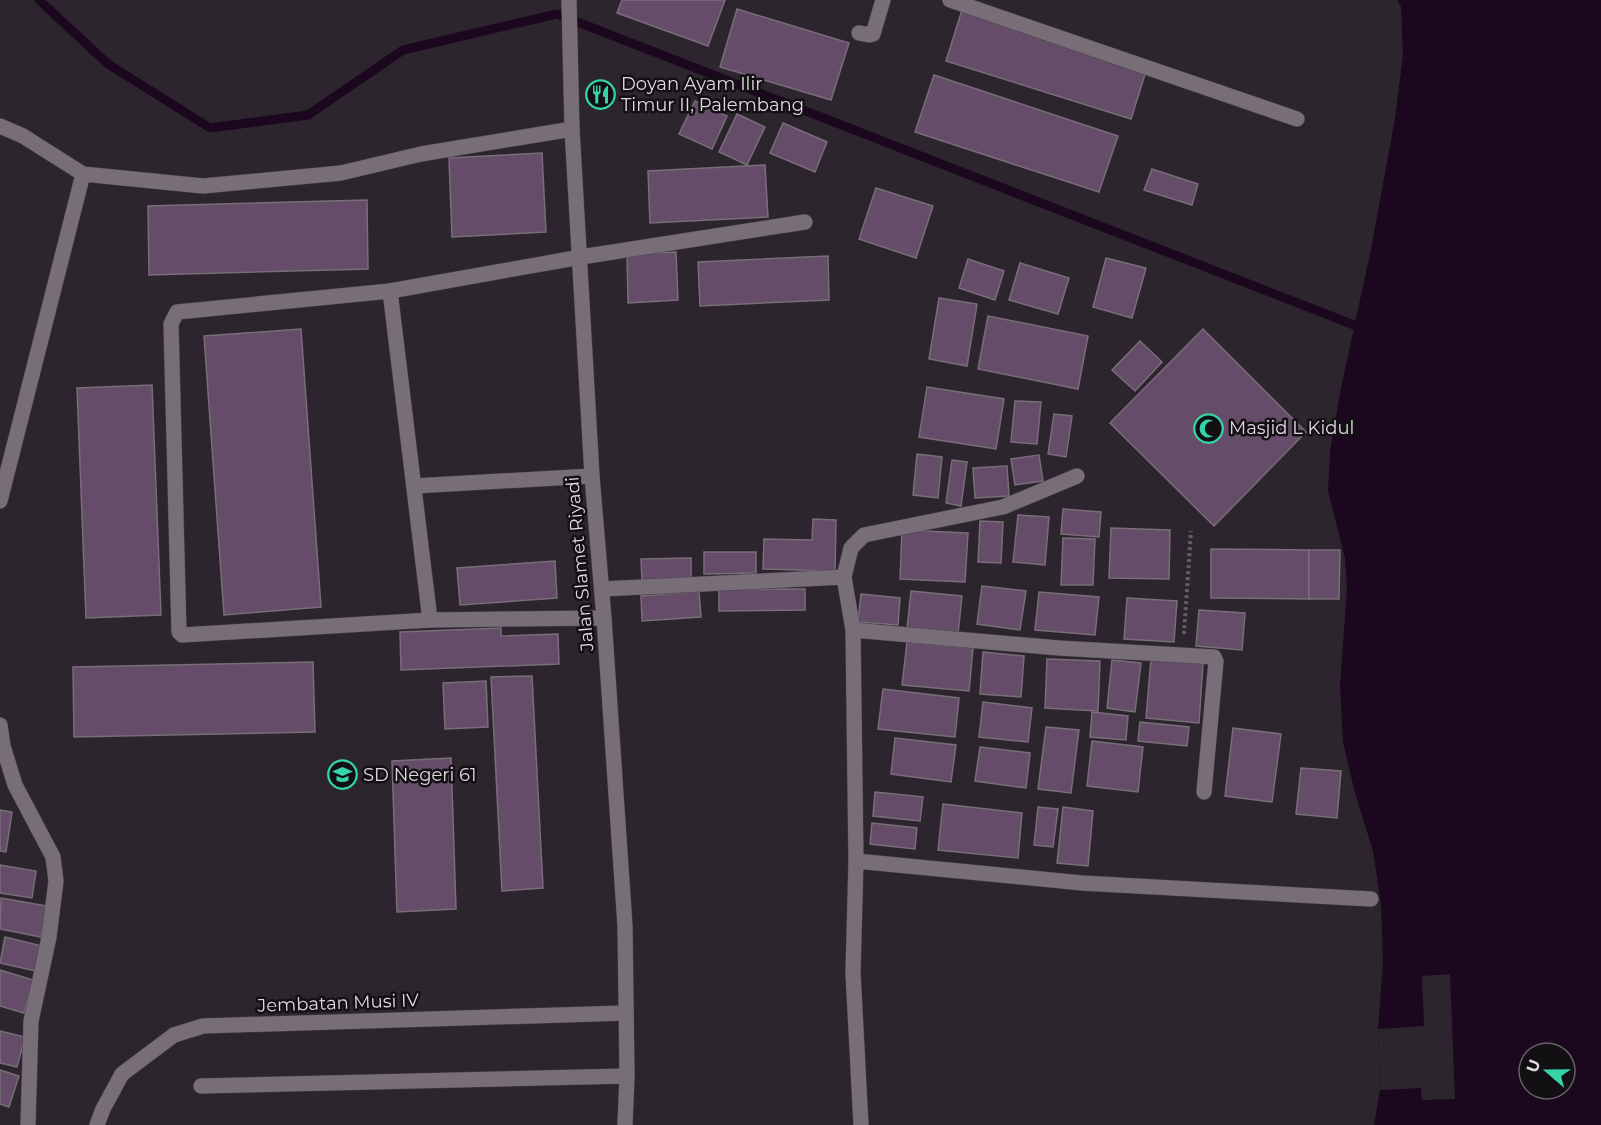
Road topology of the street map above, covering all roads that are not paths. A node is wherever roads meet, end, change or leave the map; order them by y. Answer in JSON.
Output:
{"nodes":[{"id":1,"x":568,"y":0,"type":"edge"},
{"id":2,"x":883,"y":0,"type":"edge"},
{"id":3,"x":950,"y":0,"type":"edge"},
{"id":4,"x":860,"y":33,"type":"dead end"},
{"id":5,"x":1297,"y":119,"type":"dead end"},
{"id":6,"x":0,"y":126,"type":"edge"},
{"id":7,"x":572,"y":129,"type":"junction"},
{"id":8,"x":83,"y":174,"type":"junction"},
{"id":9,"x":806,"y":222,"type":"dead end"},
{"id":10,"x":580,"y":256,"type":"junction"},
{"id":11,"x":390,"y":291,"type":"junction"},
{"id":12,"x":592,"y":476,"type":"junction"},
{"id":13,"x":1077,"y":476,"type":"dead end"},
{"id":14,"x":414,"y":486,"type":"junction"},
{"id":15,"x":0,"y":501,"type":"edge"},
{"id":16,"x":844,"y":577,"type":"junction"},
{"id":17,"x":602,"y":589,"type":"junction"},
{"id":18,"x":604,"y":618,"type":"junction"},
{"id":19,"x":430,"y":620,"type":"junction"},
{"id":20,"x":853,"y":630,"type":"junction"},
{"id":21,"x":0,"y":725,"type":"edge"},
{"id":22,"x":1204,"y":792,"type":"dead end"},
{"id":23,"x":856,"y":861,"type":"junction"},
{"id":24,"x":1371,"y":899,"type":"dead end"},
{"id":25,"x":626,"y":1013,"type":"junction"},
{"id":26,"x":627,"y":1076,"type":"junction"},
{"id":27,"x":201,"y":1086,"type":"dead end"},
{"id":28,"x":28,"y":1125,"type":"edge"},
{"id":29,"x":96,"y":1125,"type":"edge"},
{"id":30,"x":625,"y":1125,"type":"edge"},
{"id":31,"x":861,"y":1125,"type":"edge"}],
"edges":[{"from":1,"to":7,"type":"street","name":"Jalan Slamet Riyadi"},
{"from":2,"to":4,"type":"street"},
{"from":3,"to":5,"type":"street"},
{"from":6,"to":8,"type":"street"},
{"from":7,"to":8,"type":"street"},
{"from":7,"to":10,"type":"street","name":"Jalan Slamet Riyadi"},
{"from":8,"to":15,"type":"street"},
{"from":9,"to":10,"type":"street"},
{"from":10,"to":11,"type":"street"},
{"from":10,"to":12,"type":"street","name":"Jalan Slamet Riyadi"},
{"from":11,"to":14,"type":"street"},
{"from":11,"to":19,"type":"street"},
{"from":12,"to":14,"type":"street"},
{"from":12,"to":17,"type":"street","name":"Jalan Slamet Riyadi"},
{"from":13,"to":16,"type":"street"},
{"from":14,"to":19,"type":"street"},
{"from":16,"to":17,"type":"street"},
{"from":16,"to":20,"type":"street"},
{"from":17,"to":18,"type":"street","name":"Jalan Slamet Riyadi"},
{"from":18,"to":19,"type":"street"},
{"from":18,"to":25,"type":"street","name":"Jalan Slamet Riyadi"},
{"from":20,"to":22,"type":"street"},
{"from":20,"to":23,"type":"street"},
{"from":21,"to":28,"type":"street"},
{"from":23,"to":24,"type":"street"},
{"from":23,"to":31,"type":"street"},
{"from":25,"to":26,"type":"street","name":"Jalan Slamet Riyadi"},
{"from":25,"to":29,"type":"street","name":"Jembatan Musi IV"},
{"from":26,"to":27,"type":"street"},
{"from":26,"to":30,"type":"street","name":"Jalan Slamet Riyadi"}]}
